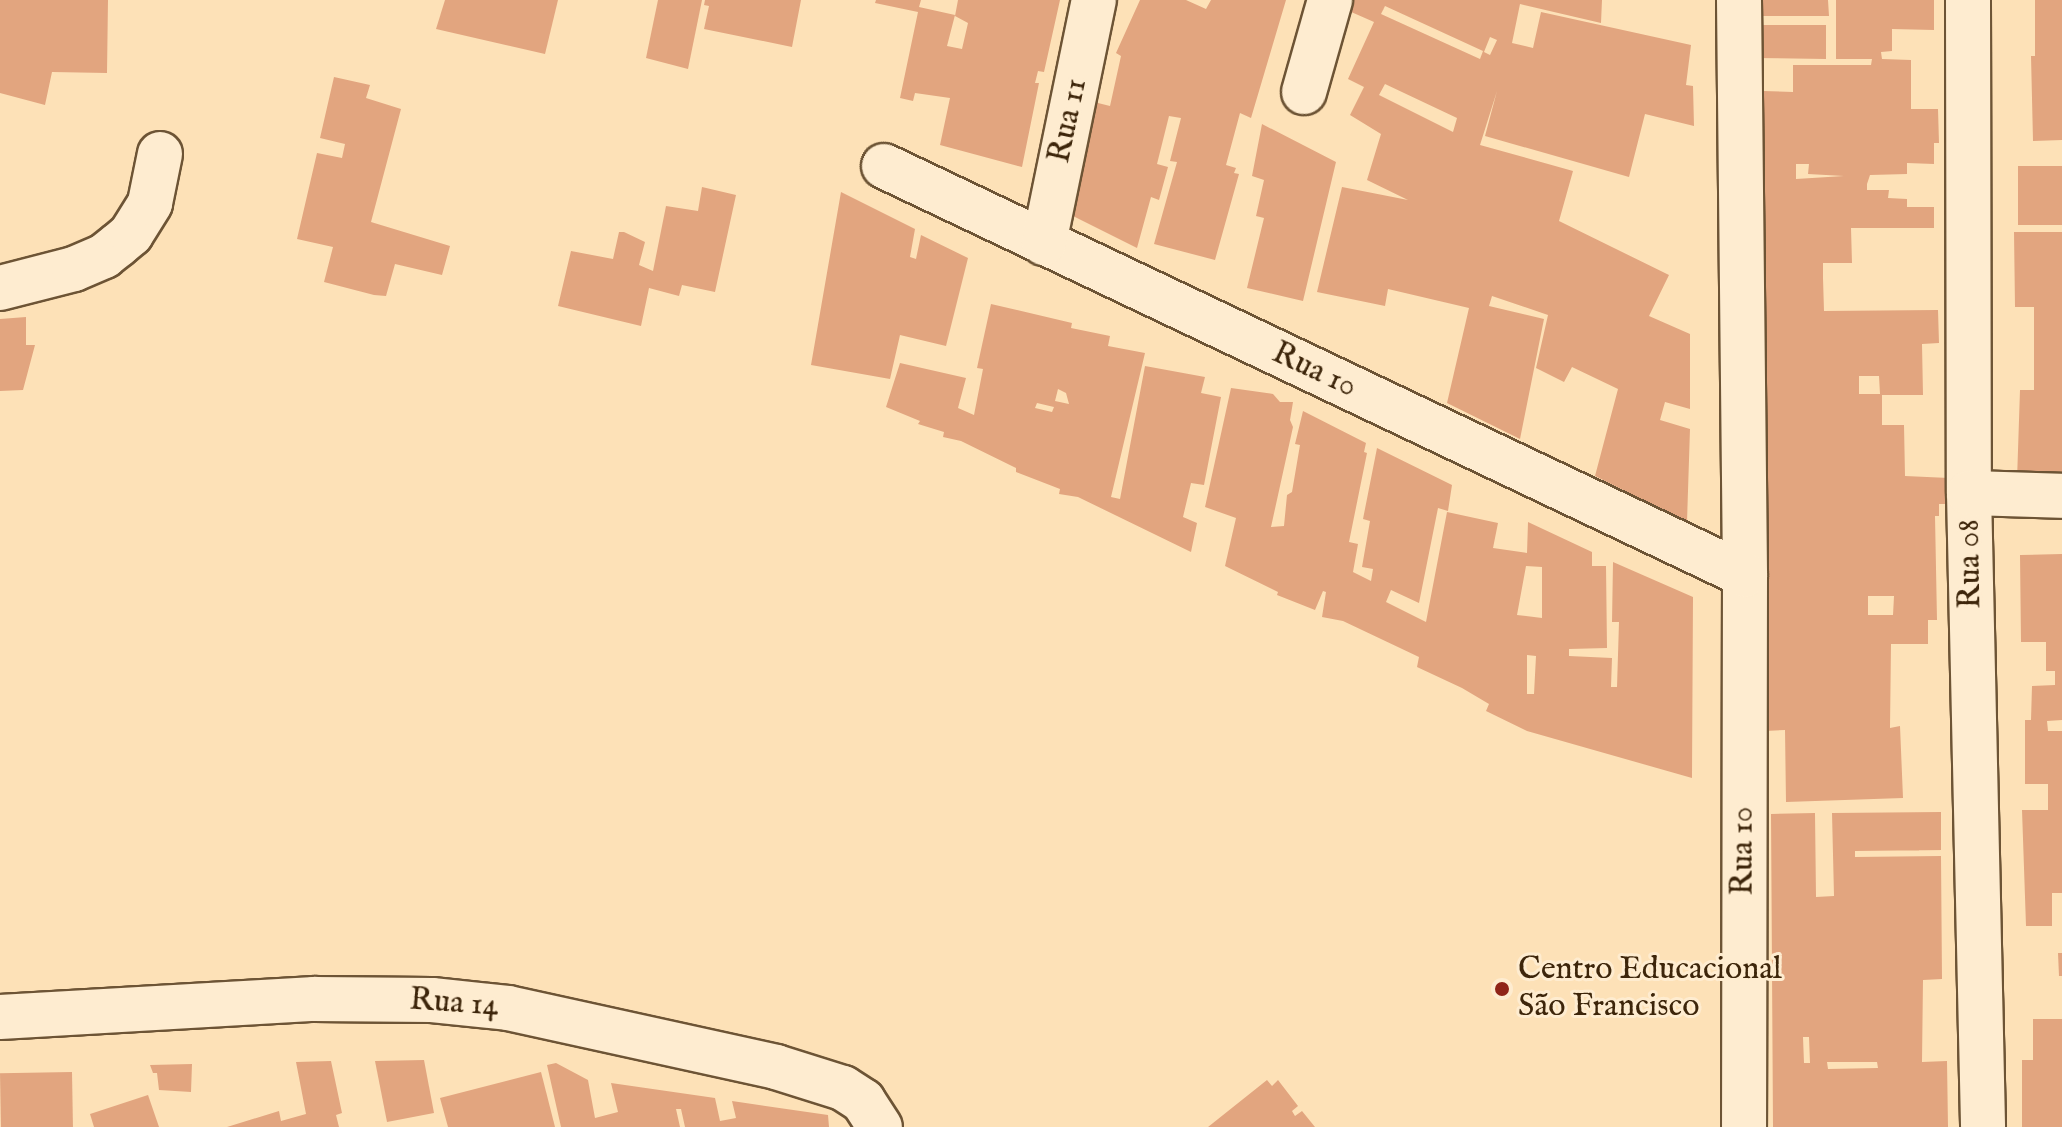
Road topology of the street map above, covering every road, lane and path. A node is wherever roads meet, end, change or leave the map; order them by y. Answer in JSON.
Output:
{"nodes":[{"id":1,"x":1094,"y":0,"type":"edge"},
{"id":2,"x":1330,"y":0,"type":"edge"},
{"id":3,"x":1739,"y":0,"type":"edge"},
{"id":4,"x":1968,"y":0,"type":"edge"},
{"id":5,"x":1304,"y":92,"type":"dead end"},
{"id":6,"x":160,"y":154,"type":"dead end"},
{"id":7,"x":884,"y":166,"type":"dead end"},
{"id":8,"x":1044,"y":243,"type":"junction"},
{"id":9,"x":0,"y":288,"type":"edge"},
{"id":10,"x":1969,"y":493,"type":"junction"},
{"id":11,"x":2062,"y":496,"type":"edge"},
{"id":12,"x":1745,"y":575,"type":"junction"},
{"id":13,"x":0,"y":1017,"type":"edge"},
{"id":14,"x":880,"y":1127,"type":"edge"},
{"id":15,"x":1744,"y":1127,"type":"edge"},
{"id":16,"x":1983,"y":1127,"type":"edge"}],
"edges":[{"from":1,"to":8,"type":"street","name":"Rua 11"},
{"from":2,"to":5,"type":"street"},
{"from":3,"to":12,"type":"street","name":"Rua 10"},
{"from":4,"to":10,"type":"street","name":"Rua 08"},
{"from":6,"to":9,"type":"street"},
{"from":7,"to":8,"type":"street","name":"Rua 10"},
{"from":8,"to":12,"type":"street","name":"Rua 10"},
{"from":10,"to":11,"type":"street"},
{"from":10,"to":16,"type":"street","name":"Rua 08"},
{"from":12,"to":15,"type":"street","name":"Rua 10"},
{"from":13,"to":14,"type":"street","name":"Rua 14"}]}
